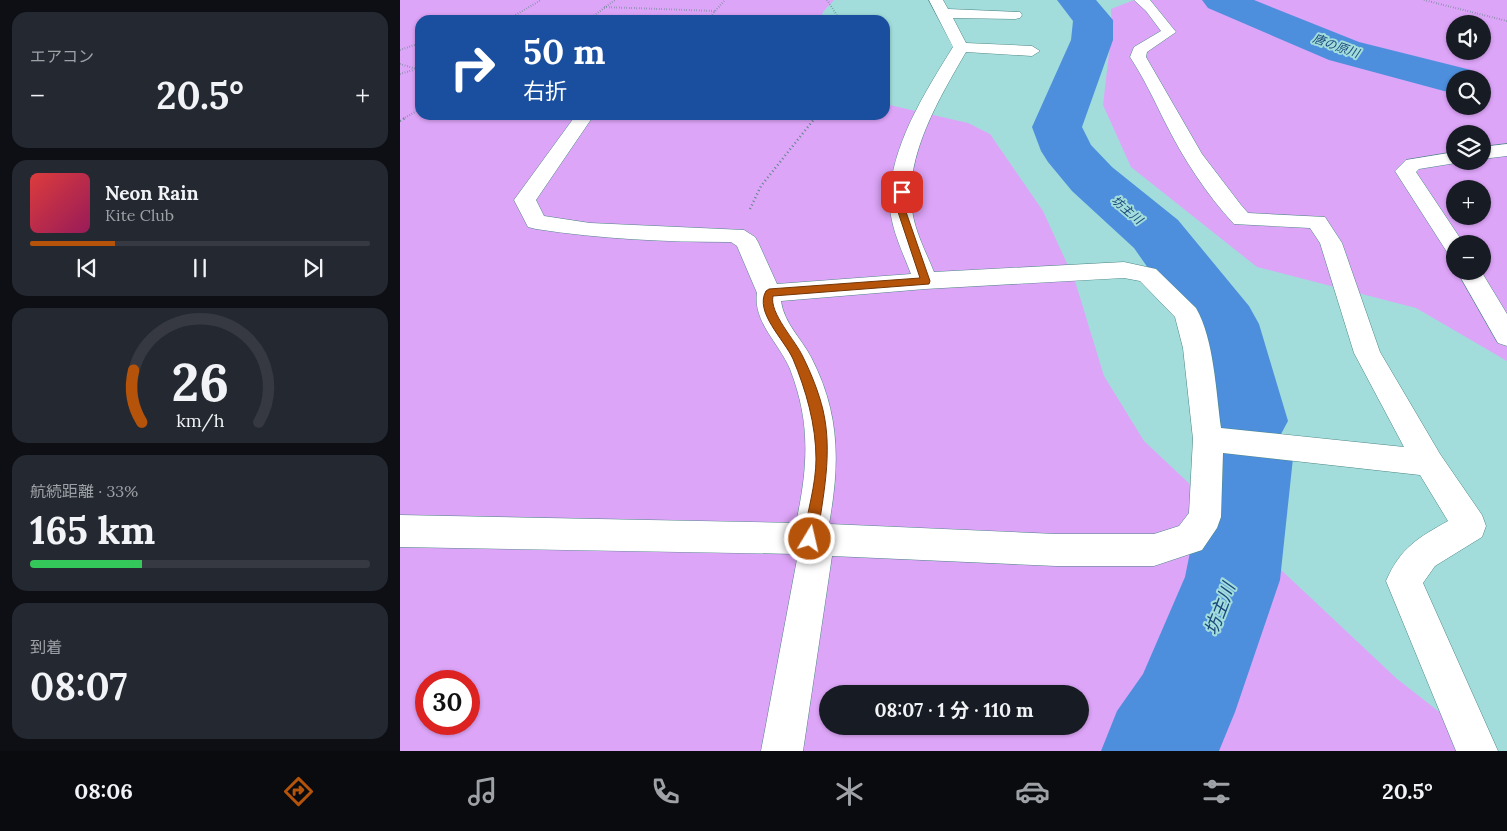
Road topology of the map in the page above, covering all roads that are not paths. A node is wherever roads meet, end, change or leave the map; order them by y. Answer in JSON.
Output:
{"nodes":[{"id":1,"x":1141,"y":0,"type":"edge"},
{"id":2,"x":940,"y":7,"type":"edge"},
{"id":3,"x":1015,"y":15,"type":"dead end"},
{"id":4,"x":961,"y":47,"type":"junction"},
{"id":5,"x":1032,"y":51,"type":"dead end"},
{"id":6,"x":581,"y":120,"type":"edge"},
{"id":7,"x":1507,"y":150,"type":"edge"},
{"id":8,"x":1491,"y":152,"type":"edge"},
{"id":9,"x":1446,"y":159,"type":"edge"},
{"id":10,"x":1447,"y":235,"type":"edge"},
{"id":11,"x":1474,"y":280,"type":"edge"},
{"id":12,"x":926,"y":281,"type":"junction"},
{"id":13,"x":769,"y":293,"type":"junction"},
{"id":14,"x":1507,"y":336,"type":"edge"},
{"id":15,"x":1208,"y":439,"type":"junction"},
{"id":16,"x":1429,"y":463,"type":"junction"},
{"id":17,"x":400,"y":531,"type":"edge"},
{"id":18,"x":814,"y":539,"type":"junction"},
{"id":19,"x":782,"y":751,"type":"edge"},
{"id":20,"x":1477,"y":751,"type":"edge"}],
"edges":[{"from":1,"to":16,"type":"street"},
{"from":2,"to":3,"type":"street"},
{"from":2,"to":4,"type":"street"},
{"from":4,"to":5,"type":"street"},
{"from":4,"to":12,"type":"street"},
{"from":6,"to":13,"type":"street"},
{"from":7,"to":8,"type":"street"},
{"from":9,"to":10,"type":"street"},
{"from":11,"to":14,"type":"street"},
{"from":12,"to":13,"type":"street"},
{"from":12,"to":15,"type":"street"},
{"from":13,"to":18,"type":"street"},
{"from":15,"to":16,"type":"street"},
{"from":15,"to":18,"type":"street"},
{"from":16,"to":20,"type":"street"},
{"from":17,"to":18,"type":"street"},
{"from":18,"to":19,"type":"street"}]}
